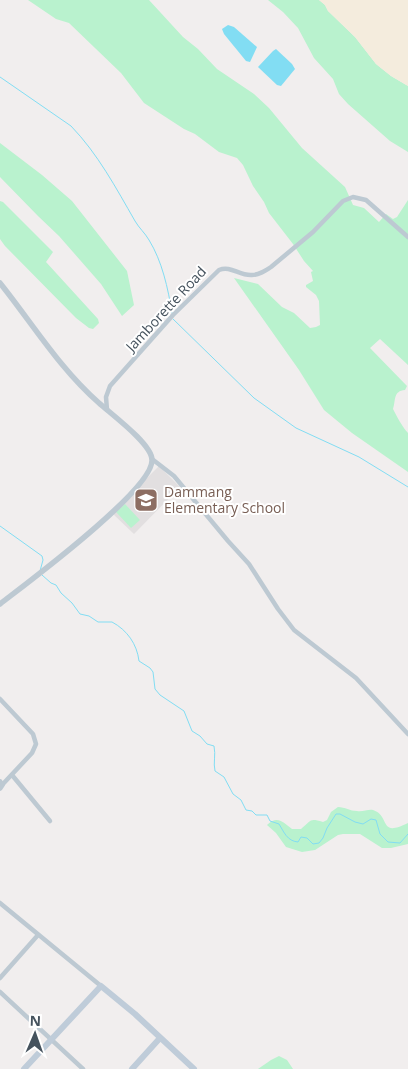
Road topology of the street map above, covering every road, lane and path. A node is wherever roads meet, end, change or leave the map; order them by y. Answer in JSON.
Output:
{"nodes":[{"id":1,"x":408,"y":237,"type":"edge"},
{"id":2,"x":0,"y":283,"type":"edge"},
{"id":3,"x":107,"y":392,"type":"junction"},
{"id":4,"x":92,"y":397,"type":"junction"},
{"id":5,"x":108,"y":411,"type":"junction"},
{"id":6,"x":152,"y":459,"type":"junction"},
{"id":7,"x":0,"y":604,"type":"edge"},
{"id":8,"x":0,"y":699,"type":"edge"},
{"id":9,"x":408,"y":734,"type":"edge"},
{"id":10,"x":12,"y":775,"type":"junction"},
{"id":11,"x":1,"y":785,"type":"edge"},
{"id":12,"x":50,"y":822,"type":"dead end"},
{"id":13,"x":0,"y":903,"type":"edge"},
{"id":14,"x":38,"y":935,"type":"junction"},
{"id":15,"x":0,"y":978,"type":"edge"},
{"id":16,"x":101,"y":986,"type":"junction"},
{"id":17,"x":0,"y":992,"type":"edge"},
{"id":18,"x":51,"y":1038,"type":"junction"},
{"id":19,"x":160,"y":1038,"type":"junction"},
{"id":20,"x":24,"y":1069,"type":"edge"},
{"id":21,"x":84,"y":1069,"type":"edge"},
{"id":22,"x":132,"y":1069,"type":"edge"},
{"id":23,"x":194,"y":1069,"type":"edge"}],
"edges":[{"from":1,"to":3,"type":"street","name":"Jamborette Road"},
{"from":2,"to":4,"type":"street"},
{"from":3,"to":4,"type":"street"},
{"from":3,"to":5,"type":"street"},
{"from":4,"to":5,"type":"street"},
{"from":5,"to":6,"type":"street"},
{"from":6,"to":7,"type":"street"},
{"from":6,"to":9,"type":"street"},
{"from":8,"to":10,"type":"street"},
{"from":10,"to":11,"type":"street"},
{"from":10,"to":12,"type":"street"},
{"from":13,"to":14,"type":"street"},
{"from":14,"to":15,"type":"street"},
{"from":14,"to":16,"type":"street"},
{"from":16,"to":18,"type":"main road"},
{"from":16,"to":19,"type":"main road"},
{"from":17,"to":18,"type":"street"},
{"from":18,"to":20,"type":"main road"},
{"from":18,"to":21,"type":"street"},
{"from":19,"to":22,"type":"main road"},
{"from":19,"to":23,"type":"main road"}]}
